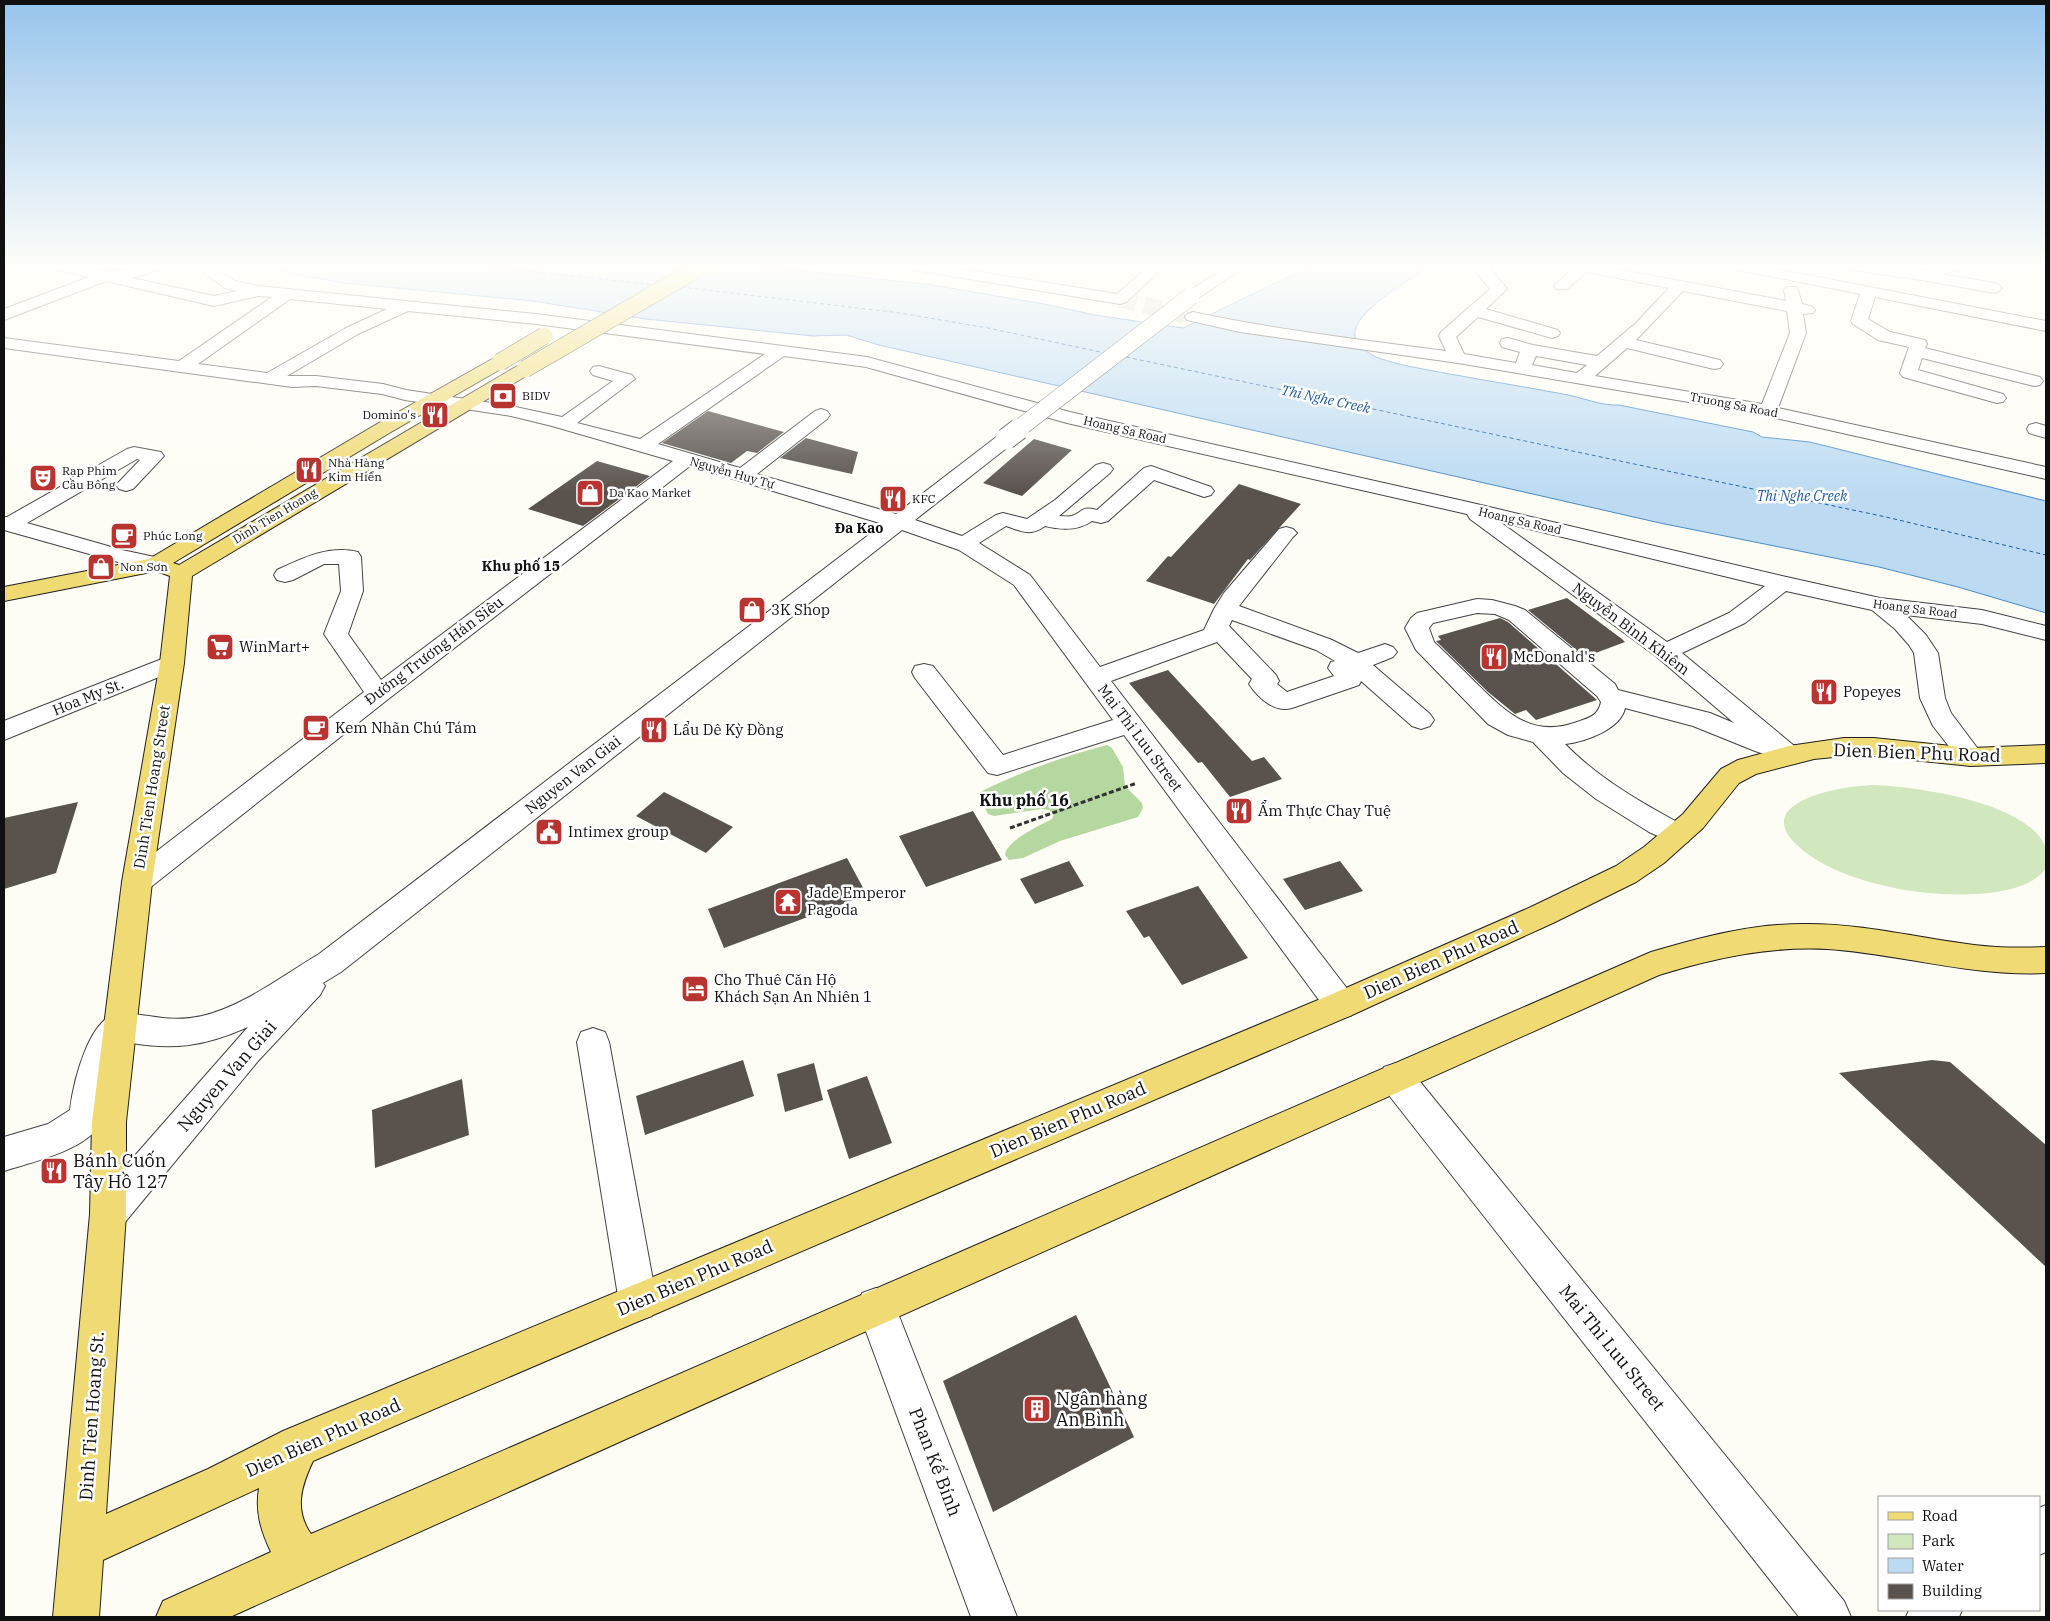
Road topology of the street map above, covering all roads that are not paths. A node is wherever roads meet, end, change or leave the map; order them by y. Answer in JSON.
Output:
{"nodes":[{"id":1,"x":218,"y":342,"type":"edge"},
{"id":2,"x":334,"y":342,"type":"edge"},
{"id":3,"x":535,"y":342,"type":"edge"},
{"id":4,"x":571,"y":342,"type":"edge"},
{"id":5,"x":709,"y":342,"type":"edge"},
{"id":6,"x":1132,"y":342,"type":"edge"},
{"id":7,"x":1335,"y":342,"type":"edge"},
{"id":8,"x":1450,"y":342,"type":"edge"},
{"id":9,"x":1624,"y":342,"type":"joint"},
{"id":10,"x":1795,"y":342,"type":"edge"},
{"id":11,"x":1909,"y":342,"type":"edge"},
{"id":12,"x":4,"y":343,"type":"edge"},
{"id":13,"x":1508,"y":343,"type":"dead end"},
{"id":14,"x":1530,"y":350,"type":"junction"},
{"id":15,"x":780,"y":351,"type":"junction"},
{"id":16,"x":1915,"y":351,"type":"junction"},
{"id":17,"x":1458,"y":358,"type":"junction"},
{"id":18,"x":1601,"y":362,"type":"junction"},
{"id":19,"x":1714,"y":364,"type":"dead end"},
{"id":20,"x":182,"y":367,"type":"junction"},
{"id":21,"x":1522,"y":368,"type":"junction"},
{"id":22,"x":599,"y":371,"type":"dead end"},
{"id":23,"x":1582,"y":378,"type":"junction"},
{"id":24,"x":270,"y":379,"type":"junction"},
{"id":25,"x":2034,"y":382,"type":"dead end"},
{"id":26,"x":1997,"y":398,"type":"dead end"},
{"id":27,"x":435,"y":399,"type":"junction"},
{"id":28,"x":466,"y":403,"type":"junction"},
{"id":29,"x":1768,"y":411,"type":"junction"},
{"id":30,"x":821,"y":415,"type":"dead end"},
{"id":31,"x":563,"y":426,"type":"junction"},
{"id":32,"x":643,"y":446,"type":"junction"},
{"id":33,"x":686,"y":460,"type":"junction"},
{"id":34,"x":1103,"y":469,"type":"dead end"},
{"id":35,"x":2046,"y":473,"type":"edge"},
{"id":36,"x":742,"y":476,"type":"junction"},
{"id":37,"x":126,"y":485,"type":"dead end"},
{"id":38,"x":1204,"y":491,"type":"dead end"},
{"id":39,"x":1468,"y":508,"type":"junction"},
{"id":40,"x":1044,"y":519,"type":"junction"},
{"id":41,"x":900,"y":522,"type":"junction"},
{"id":42,"x":6,"y":524,"type":"edge"},
{"id":43,"x":1286,"y":533,"type":"dead end"},
{"id":44,"x":964,"y":544,"type":"junction"},
{"id":45,"x":156,"y":564,"type":"junction"},
{"id":46,"x":181,"y":573,"type":"junction"},
{"id":47,"x":285,"y":575,"type":"dead end"},
{"id":48,"x":1782,"y":583,"type":"junction"},
{"id":49,"x":4,"y":594,"type":"edge"},
{"id":50,"x":1880,"y":605,"type":"junction"},
{"id":51,"x":1222,"y":619,"type":"junction"},
{"id":52,"x":2046,"y":632,"type":"edge"},
{"id":53,"x":1385,"y":652,"type":"dead end"},
{"id":54,"x":1665,"y":652,"type":"junction"},
{"id":55,"x":1355,"y":662,"type":"junction"},
{"id":56,"x":172,"y":663,"type":"junction"},
{"id":57,"x":924,"y":672,"type":"dead end"},
{"id":58,"x":1094,"y":678,"type":"junction"},
{"id":59,"x":378,"y":694,"type":"junction"},
{"id":60,"x":1611,"y":696,"type":"junction"},
{"id":61,"x":1421,"y":720,"type":"dead end"},
{"id":62,"x":1129,"y":724,"type":"junction"},
{"id":63,"x":4,"y":731,"type":"edge"},
{"id":64,"x":1542,"y":736,"type":"junction"},
{"id":65,"x":2046,"y":754,"type":"edge"},
{"id":66,"x":1789,"y":755,"type":"junction"},
{"id":67,"x":1971,"y":757,"type":"junction"},
{"id":68,"x":1678,"y":835,"type":"junction"},
{"id":69,"x":137,"y":882,"type":"junction"},
{"id":70,"x":2046,"y":960,"type":"edge"},
{"id":71,"x":330,"y":964,"type":"junction"},
{"id":72,"x":1341,"y":1005,"type":"junction"},
{"id":73,"x":121,"y":1027,"type":"junction"},
{"id":74,"x":593,"y":1042,"type":"dead end"},
{"id":75,"x":1396,"y":1078,"type":"junction"},
{"id":76,"x":4,"y":1154,"type":"edge"},
{"id":77,"x":108,"y":1214,"type":"junction"},
{"id":78,"x":638,"y":1302,"type":"junction"},
{"id":79,"x":876,"y":1307,"type":"junction"},
{"id":80,"x":298,"y":1446,"type":"junction"},
{"id":81,"x":82,"y":1547,"type":"junction"},
{"id":82,"x":303,"y":1560,"type":"junction"},
{"id":83,"x":76,"y":1617,"type":"edge"},
{"id":84,"x":179,"y":1617,"type":"edge"},
{"id":85,"x":994,"y":1617,"type":"edge"},
{"id":86,"x":1828,"y":1617,"type":"edge"}],
"edges":[{"from":1,"to":20,"type":"street"},
{"from":2,"to":24,"type":"street"},
{"from":3,"to":27,"type":"main road","name":"Dinh Tien Hoang","bridge":true},
{"from":4,"to":28,"type":"main road","name":"Dinh Tien Hoang","bridge":true},
{"from":5,"to":15,"type":"street","name":"Hoang Sa Road"},
{"from":6,"to":41,"type":"street","name":"Nguyen Van Giai","bridge":true},
{"from":7,"to":17,"type":"street","name":"Truong Sa Road"},
{"from":8,"to":17,"type":"street"},
{"from":9,"to":18,"type":"street"},
{"from":9,"to":19,"type":"street"},
{"from":10,"to":29,"type":"street"},
{"from":11,"to":16,"type":"street"},
{"from":12,"to":20,"type":"street","name":"Nguyễn Huy Tự"},
{"from":13,"to":14,"type":"street"},
{"from":14,"to":18,"type":"street"},
{"from":14,"to":21,"type":"street"},
{"from":15,"to":32,"type":"street"},
{"from":15,"to":39,"type":"street","name":"Hoang Sa Road"},
{"from":16,"to":25,"type":"street"},
{"from":16,"to":26,"type":"street"},
{"from":17,"to":21,"type":"street","name":"Truong Sa Road"},
{"from":18,"to":23,"type":"street"},
{"from":20,"to":24,"type":"street","name":"Nguyễn Huy Tự"},
{"from":21,"to":23,"type":"street","name":"Truong Sa Road"},
{"from":22,"to":31,"type":"street"},
{"from":23,"to":29,"type":"street","name":"Truong Sa Road"},
{"from":24,"to":27,"type":"street","name":"Nguyễn Huy Tự"},
{"from":27,"to":28,"type":"street","name":"Nguyễn Huy Tự"},
{"from":27,"to":45,"type":"main road","name":"Dinh Tien Hoang"},
{"from":28,"to":31,"type":"street","name":"Nguyễn Huy Tự"},
{"from":28,"to":46,"type":"main road","name":"Dinh Tien Hoang"},
{"from":29,"to":35,"type":"street","name":"Truong Sa Road"},
{"from":30,"to":36,"type":"street"},
{"from":31,"to":32,"type":"street","name":"Nguyễn Huy Tự"},
{"from":32,"to":33,"type":"street","name":"Nguyễn Huy Tự"},
{"from":33,"to":36,"type":"street","name":"Nguyễn Huy Tự"},
{"from":33,"to":59,"type":"street","name":"Đường Trương Hán Siêu"},
{"from":34,"to":40,"type":"street"},
{"from":36,"to":41,"type":"street","name":"Nguyễn Huy Tự"},
{"from":37,"to":42,"type":"street"},
{"from":38,"to":40,"type":"street"},
{"from":39,"to":48,"type":"street","name":"Hoang Sa Road"},
{"from":39,"to":54,"type":"street","name":"Nguyễn Bỉnh Khiêm"},
{"from":40,"to":44,"type":"street"},
{"from":41,"to":44,"type":"street","name":"Mai Thi Luu Street"},
{"from":41,"to":71,"type":"street","name":"Nguyen Van Giai"},
{"from":42,"to":45,"type":"street"},
{"from":43,"to":51,"type":"street"},
{"from":44,"to":58,"type":"street","name":"Mai Thi Luu Street"},
{"from":45,"to":46,"type":"main road"},
{"from":45,"to":49,"type":"main road"},
{"from":46,"to":56,"type":"main road","name":"Dinh Tien Hoang Street"},
{"from":47,"to":59,"type":"street"},
{"from":48,"to":50,"type":"street","name":"Hoang Sa Road"},
{"from":48,"to":54,"type":"street"},
{"from":50,"to":52,"type":"street","name":"Hoang Sa Road"},
{"from":50,"to":67,"type":"street"},
{"from":51,"to":55,"type":"street"},
{"from":51,"to":55,"type":"street"},
{"from":51,"to":58,"type":"street"},
{"from":53,"to":55,"type":"street"},
{"from":54,"to":66,"type":"street","name":"Nguyễn Bỉnh Khiêm"},
{"from":55,"to":61,"type":"street"},
{"from":56,"to":63,"type":"street","name":"Hoa My St."},
{"from":56,"to":69,"type":"main road","name":"Dinh Tien Hoang Street"},
{"from":57,"to":62,"type":"street"},
{"from":58,"to":62,"type":"street","name":"Mai Thi Luu Street"},
{"from":59,"to":69,"type":"street","name":"Đường Trương Hán Siêu"},
{"from":60,"to":64,"type":"street"},
{"from":60,"to":64,"type":"street"},
{"from":60,"to":66,"type":"street"},
{"from":62,"to":72,"type":"street","name":"Mai Thi Luu Street"},
{"from":64,"to":68,"type":"street"},
{"from":65,"to":67,"type":"main road","name":"Dien Bien Phu Road"},
{"from":66,"to":67,"type":"main road","name":"Dien Bien Phu Road"},
{"from":66,"to":68,"type":"main road","name":"Dien Bien Phu Road"},
{"from":68,"to":72,"type":"main road","name":"Dien Bien Phu Road"},
{"from":69,"to":73,"type":"main road","name":"Dinh Tien Hoang Street"},
{"from":70,"to":75,"type":"main road"},
{"from":71,"to":73,"type":"street","name":"Nguyen Van Giai"},
{"from":71,"to":77,"type":"street","name":"Nguyen Van Giai"},
{"from":72,"to":78,"type":"main road","name":"Dien Bien Phu Road"},
{"from":73,"to":76,"type":"street"},
{"from":73,"to":77,"type":"main road","name":"Dinh Tien Hoang Street"},
{"from":74,"to":78,"type":"street"},
{"from":75,"to":79,"type":"main road"},
{"from":75,"to":86,"type":"street","name":"Mai Thi Luu Street"},
{"from":77,"to":81,"type":"main road","name":"Dinh Tien Hoang St."},
{"from":78,"to":80,"type":"main road","name":"Dien Bien Phu Road"},
{"from":79,"to":82,"type":"main road"},
{"from":79,"to":85,"type":"street","name":"Phan Kế Bính"},
{"from":80,"to":81,"type":"main road","name":"Dien Bien Phu Road"},
{"from":80,"to":82,"type":"main road"},
{"from":81,"to":83,"type":"main road","name":"Dinh Tien Hoang St."},
{"from":82,"to":84,"type":"main road"}]}
